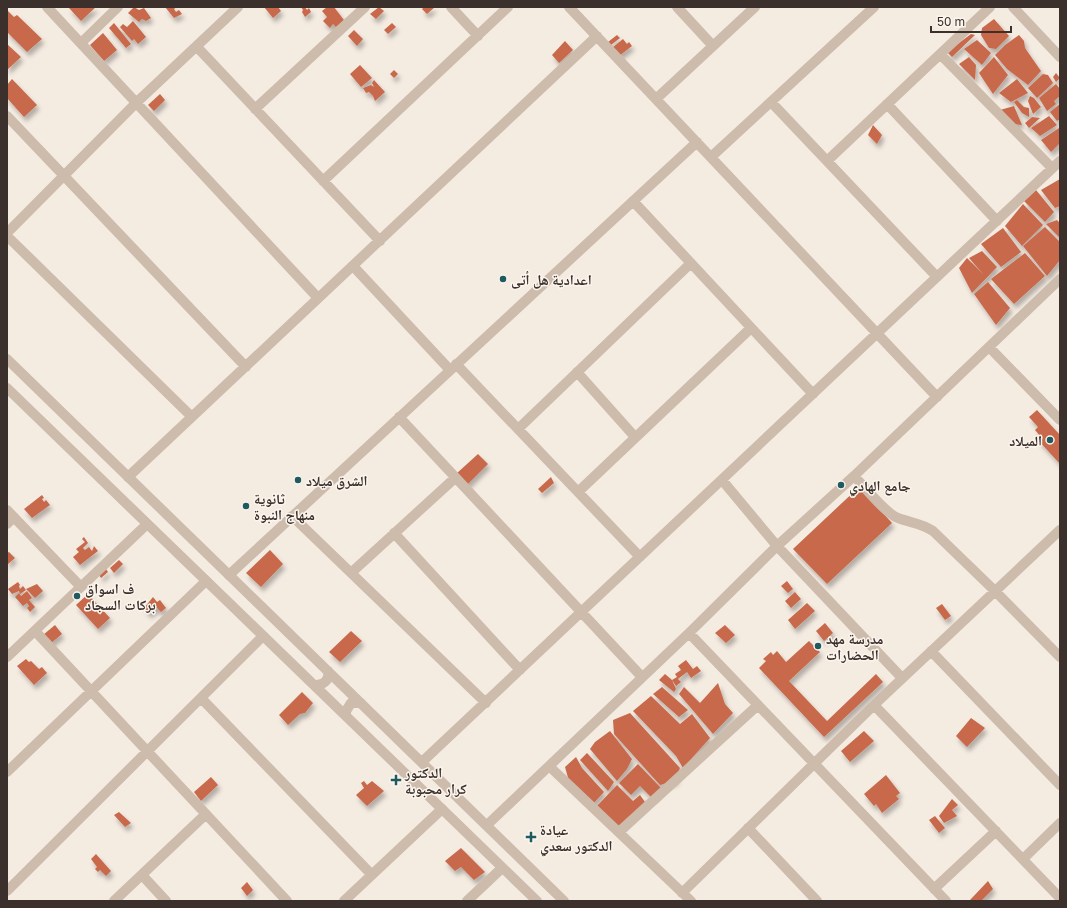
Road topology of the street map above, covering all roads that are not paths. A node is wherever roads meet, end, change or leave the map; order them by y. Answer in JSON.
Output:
{"nodes":[{"id":1,"x":47,"y":7,"type":"edge"},
{"id":2,"x":118,"y":7,"type":"edge"},
{"id":3,"x":238,"y":7,"type":"edge"},
{"id":4,"x":365,"y":7,"type":"edge"},
{"id":5,"x":451,"y":7,"type":"edge"},
{"id":6,"x":508,"y":7,"type":"edge"},
{"id":7,"x":569,"y":7,"type":"edge"},
{"id":8,"x":677,"y":7,"type":"edge"},
{"id":9,"x":755,"y":7,"type":"edge"},
{"id":10,"x":874,"y":7,"type":"edge"},
{"id":11,"x":990,"y":7,"type":"edge"},
{"id":12,"x":1013,"y":7,"type":"edge"},
{"id":13,"x":478,"y":36,"type":"junction"},
{"id":14,"x":597,"y":36,"type":"junction"},
{"id":15,"x":81,"y":43,"type":"junction"},
{"id":16,"x":713,"y":46,"type":"junction"},
{"id":17,"x":197,"y":47,"type":"junction"},
{"id":18,"x":940,"y":54,"type":"junction"},
{"id":19,"x":1060,"y":56,"type":"edge"},
{"id":20,"x":656,"y":99,"type":"junction"},
{"id":21,"x":771,"y":102,"type":"junction"},
{"id":22,"x":136,"y":103,"type":"junction"},
{"id":23,"x":887,"y":104,"type":"junction"},
{"id":24,"x":255,"y":109,"type":"junction"},
{"id":25,"x":7,"y":116,"type":"edge"},
{"id":26,"x":696,"y":142,"type":"junction"},
{"id":27,"x":711,"y":157,"type":"junction"},
{"id":28,"x":827,"y":161,"type":"junction"},
{"id":29,"x":1056,"y":164,"type":"edge"},
{"id":30,"x":64,"y":176,"type":"junction"},
{"id":31,"x":323,"y":181,"type":"junction"},
{"id":32,"x":632,"y":201,"type":"junction"},
{"id":33,"x":997,"y":221,"type":"junction"},
{"id":34,"x":7,"y":234,"type":"edge"},
{"id":35,"x":380,"y":240,"type":"junction"},
{"id":36,"x":691,"y":263,"type":"junction"},
{"id":37,"x":353,"y":266,"type":"junction"},
{"id":38,"x":937,"y":277,"type":"junction"},
{"id":39,"x":1060,"y":279,"type":"edge"},
{"id":40,"x":318,"y":298,"type":"junction"},
{"id":41,"x":751,"y":328,"type":"junction"},
{"id":42,"x":877,"y":334,"type":"junction"},
{"id":43,"x":989,"y":347,"type":"junction"},
{"id":44,"x":7,"y":359,"type":"edge"},
{"id":45,"x":246,"y":367,"type":"junction"},
{"id":46,"x":453,"y":367,"type":"junction"},
{"id":47,"x":577,"y":372,"type":"junction"},
{"id":48,"x":7,"y":388,"type":"edge"},
{"id":49,"x":813,"y":394,"type":"junction"},
{"id":50,"x":937,"y":397,"type":"junction"},
{"id":51,"x":192,"y":417,"type":"junction"},
{"id":52,"x":399,"y":417,"type":"junction"},
{"id":53,"x":1060,"y":420,"type":"edge"},
{"id":54,"x":518,"y":429,"type":"junction"},
{"id":55,"x":635,"y":437,"type":"junction"},
{"id":56,"x":854,"y":476,"type":"junction"},
{"id":57,"x":128,"y":477,"type":"junction"},
{"id":58,"x":455,"y":478,"type":"junction"},
{"id":59,"x":722,"y":480,"type":"junction"},
{"id":60,"x":578,"y":492,"type":"junction"},
{"id":61,"x":7,"y":510,"type":"edge"},
{"id":62,"x":292,"y":516,"type":"junction"},
{"id":63,"x":11,"y":521,"type":"edge"},
{"id":64,"x":147,"y":524,"type":"junction"},
{"id":65,"x":1060,"y":530,"type":"edge"},
{"id":66,"x":394,"y":533,"type":"junction"},
{"id":67,"x":777,"y":546,"type":"junction"},
{"id":68,"x":640,"y":557,"type":"junction"},
{"id":69,"x":352,"y":572,"type":"junction"},
{"id":70,"x":229,"y":575,"type":"junction"},
{"id":71,"x":206,"y":581,"type":"junction"},
{"id":72,"x":81,"y":587,"type":"junction"},
{"id":73,"x":995,"y":590,"type":"junction"},
{"id":74,"x":580,"y":613,"type":"junction"},
{"id":75,"x":34,"y":631,"type":"junction"},
{"id":76,"x":689,"y":632,"type":"junction"},
{"id":77,"x":264,"y":636,"type":"junction"},
{"id":78,"x":931,"y":651,"type":"junction"},
{"id":79,"x":7,"y":657,"type":"edge"},
{"id":80,"x":1060,"y":657,"type":"edge"},
{"id":81,"x":520,"y":670,"type":"junction"},
{"id":82,"x":328,"y":671,"type":"junction"},
{"id":83,"x":642,"y":677,"type":"junction"},
{"id":84,"x":902,"y":678,"type":"junction"},
{"id":85,"x":314,"y":685,"type":"junction"},
{"id":86,"x":91,"y":691,"type":"junction"},
{"id":87,"x":201,"y":698,"type":"junction"},
{"id":88,"x":361,"y":703,"type":"junction"},
{"id":89,"x":486,"y":703,"type":"junction"},
{"id":90,"x":758,"y":705,"type":"junction"},
{"id":91,"x":874,"y":705,"type":"junction"},
{"id":92,"x":346,"y":716,"type":"junction"},
{"id":93,"x":148,"y":752,"type":"junction"},
{"id":94,"x":422,"y":762,"type":"junction"},
{"id":95,"x":814,"y":763,"type":"junction"},
{"id":96,"x":549,"y":766,"type":"junction"},
{"id":97,"x":7,"y":772,"type":"edge"},
{"id":98,"x":1060,"y":785,"type":"edge"},
{"id":99,"x":442,"y":809,"type":"junction"},
{"id":100,"x":206,"y":814,"type":"junction"},
{"id":101,"x":1060,"y":823,"type":"edge"},
{"id":102,"x":486,"y":825,"type":"junction"},
{"id":103,"x":748,"y":828,"type":"junction"},
{"id":104,"x":996,"y":831,"type":"junction"},
{"id":105,"x":619,"y":832,"type":"junction"},
{"id":106,"x":1023,"y":859,"type":"junction"},
{"id":107,"x":502,"y":868,"type":"junction"},
{"id":108,"x":142,"y":875,"type":"junction"},
{"id":109,"x":372,"y":875,"type":"junction"},
{"id":110,"x":934,"y":889,"type":"junction"},
{"id":111,"x":7,"y":891,"type":"edge"},
{"id":112,"x":682,"y":893,"type":"junction"},
{"id":113,"x":1060,"y":898,"type":"edge"},
{"id":114,"x":114,"y":901,"type":"edge"},
{"id":115,"x":166,"y":901,"type":"edge"},
{"id":116,"x":287,"y":901,"type":"edge"},
{"id":117,"x":344,"y":901,"type":"edge"},
{"id":118,"x":467,"y":901,"type":"edge"},
{"id":119,"x":537,"y":901,"type":"edge"},
{"id":120,"x":564,"y":901,"type":"edge"},
{"id":121,"x":691,"y":901,"type":"edge"},
{"id":122,"x":816,"y":901,"type":"edge"},
{"id":123,"x":946,"y":901,"type":"edge"}],
"edges":[{"from":1,"to":15,"type":"street"},
{"from":2,"to":15,"type":"street"},
{"from":3,"to":17,"type":"street"},
{"from":4,"to":24,"type":"street"},
{"from":5,"to":13,"type":"street"},
{"from":6,"to":13,"type":"street"},
{"from":7,"to":14,"type":"street"},
{"from":8,"to":16,"type":"street"},
{"from":9,"to":16,"type":"street"},
{"from":10,"to":21,"type":"street"},
{"from":11,"to":18,"type":"street"},
{"from":12,"to":19,"type":"street"},
{"from":13,"to":31,"type":"street"},
{"from":14,"to":20,"type":"street"},
{"from":14,"to":35,"type":"street"},
{"from":15,"to":22,"type":"street"},
{"from":16,"to":20,"type":"street"},
{"from":17,"to":22,"type":"street"},
{"from":17,"to":24,"type":"street"},
{"from":18,"to":23,"type":"street"},
{"from":18,"to":29,"type":"street"},
{"from":20,"to":26,"type":"street"},
{"from":21,"to":27,"type":"street"},
{"from":21,"to":28,"type":"street"},
{"from":22,"to":30,"type":"street"},
{"from":22,"to":40,"type":"street"},
{"from":23,"to":28,"type":"street"},
{"from":23,"to":33,"type":"street"},
{"from":24,"to":31,"type":"street"},
{"from":25,"to":30,"type":"street"},
{"from":26,"to":27,"type":"street"},
{"from":26,"to":32,"type":"street"},
{"from":27,"to":42,"type":"street"},
{"from":28,"to":38,"type":"street"},
{"from":29,"to":33,"type":"street"},
{"from":30,"to":34,"type":"street"},
{"from":30,"to":45,"type":"street"},
{"from":31,"to":35,"type":"street"},
{"from":32,"to":36,"type":"street"},
{"from":32,"to":46,"type":"street"},
{"from":33,"to":38,"type":"street"},
{"from":34,"to":51,"type":"street"},
{"from":35,"to":37,"type":"street"},
{"from":36,"to":41,"type":"street"},
{"from":36,"to":47,"type":"street"},
{"from":37,"to":40,"type":"street"},
{"from":37,"to":46,"type":"street"},
{"from":38,"to":42,"type":"street"},
{"from":39,"to":43,"type":"street"},
{"from":40,"to":45,"type":"street"},
{"from":41,"to":49,"type":"street"},
{"from":41,"to":55,"type":"street"},
{"from":42,"to":49,"type":"street"},
{"from":42,"to":50,"type":"street"},
{"from":43,"to":50,"type":"street"},
{"from":43,"to":53,"type":"street"},
{"from":44,"to":57,"type":"street"},
{"from":45,"to":51,"type":"street"},
{"from":46,"to":52,"type":"street"},
{"from":46,"to":54,"type":"street"},
{"from":47,"to":54,"type":"street"},
{"from":47,"to":55,"type":"street"},
{"from":48,"to":64,"type":"street"},
{"from":49,"to":59,"type":"street"},
{"from":50,"to":56,"type":"street"},
{"from":51,"to":57,"type":"street"},
{"from":52,"to":58,"type":"street"},
{"from":52,"to":62,"type":"street"},
{"from":54,"to":60,"type":"street"},
{"from":55,"to":60,"type":"street"},
{"from":56,"to":67,"type":"street"},
{"from":56,"to":73,"type":"street"},
{"from":57,"to":70,"type":"street"},
{"from":58,"to":66,"type":"street"},
{"from":58,"to":74,"type":"street"},
{"from":59,"to":67,"type":"street"},
{"from":59,"to":68,"type":"street"},
{"from":60,"to":68,"type":"street"},
{"from":61,"to":63,"type":"street"},
{"from":62,"to":69,"type":"street"},
{"from":62,"to":70,"type":"street"},
{"from":63,"to":72,"type":"street"},
{"from":64,"to":71,"type":"street"},
{"from":64,"to":72,"type":"street"},
{"from":65,"to":73,"type":"street"},
{"from":66,"to":69,"type":"street"},
{"from":66,"to":81,"type":"street"},
{"from":67,"to":76,"type":"street"},
{"from":67,"to":84,"type":"street"},
{"from":68,"to":74,"type":"street"},
{"from":69,"to":89,"type":"street"},
{"from":70,"to":82,"type":"street"},
{"from":71,"to":77,"type":"street"},
{"from":71,"to":86,"type":"street"},
{"from":72,"to":75,"type":"street"},
{"from":73,"to":78,"type":"street"},
{"from":73,"to":80,"type":"street"},
{"from":74,"to":81,"type":"street"},
{"from":74,"to":83,"type":"street"},
{"from":75,"to":79,"type":"street"},
{"from":75,"to":86,"type":"street"},
{"from":76,"to":83,"type":"street"},
{"from":76,"to":90,"type":"street"},
{"from":77,"to":85,"type":"street"},
{"from":77,"to":87,"type":"street"},
{"from":78,"to":84,"type":"street"},
{"from":78,"to":98,"type":"street"},
{"from":81,"to":89,"type":"street"},
{"from":82,"to":85,"type":"street"},
{"from":82,"to":88,"type":"street"},
{"from":83,"to":96,"type":"street"},
{"from":84,"to":91,"type":"street"},
{"from":85,"to":92,"type":"street"},
{"from":86,"to":93,"type":"street"},
{"from":86,"to":97,"type":"street"},
{"from":87,"to":93,"type":"street"},
{"from":87,"to":109,"type":"street"},
{"from":88,"to":92,"type":"street"},
{"from":88,"to":94,"type":"street"},
{"from":89,"to":94,"type":"street"},
{"from":90,"to":95,"type":"street"},
{"from":90,"to":105,"type":"street"},
{"from":91,"to":95,"type":"street"},
{"from":91,"to":104,"type":"street"},
{"from":92,"to":99,"type":"street"},
{"from":93,"to":100,"type":"street"},
{"from":93,"to":111,"type":"street"},
{"from":94,"to":102,"type":"street"},
{"from":95,"to":103,"type":"street"},
{"from":95,"to":110,"type":"street"},
{"from":96,"to":102,"type":"street"},
{"from":96,"to":105,"type":"street"},
{"from":99,"to":107,"type":"street"},
{"from":99,"to":109,"type":"street"},
{"from":100,"to":108,"type":"street"},
{"from":100,"to":116,"type":"street"},
{"from":101,"to":106,"type":"street"},
{"from":102,"to":120,"type":"street"},
{"from":103,"to":112,"type":"street"},
{"from":103,"to":122,"type":"street"},
{"from":104,"to":106,"type":"street"},
{"from":104,"to":110,"type":"street"},
{"from":105,"to":112,"type":"street"},
{"from":106,"to":113,"type":"street"},
{"from":107,"to":118,"type":"street"},
{"from":107,"to":119,"type":"street"},
{"from":108,"to":114,"type":"street"},
{"from":108,"to":115,"type":"street"},
{"from":109,"to":117,"type":"street"},
{"from":110,"to":123,"type":"street"},
{"from":112,"to":121,"type":"street"}]}
